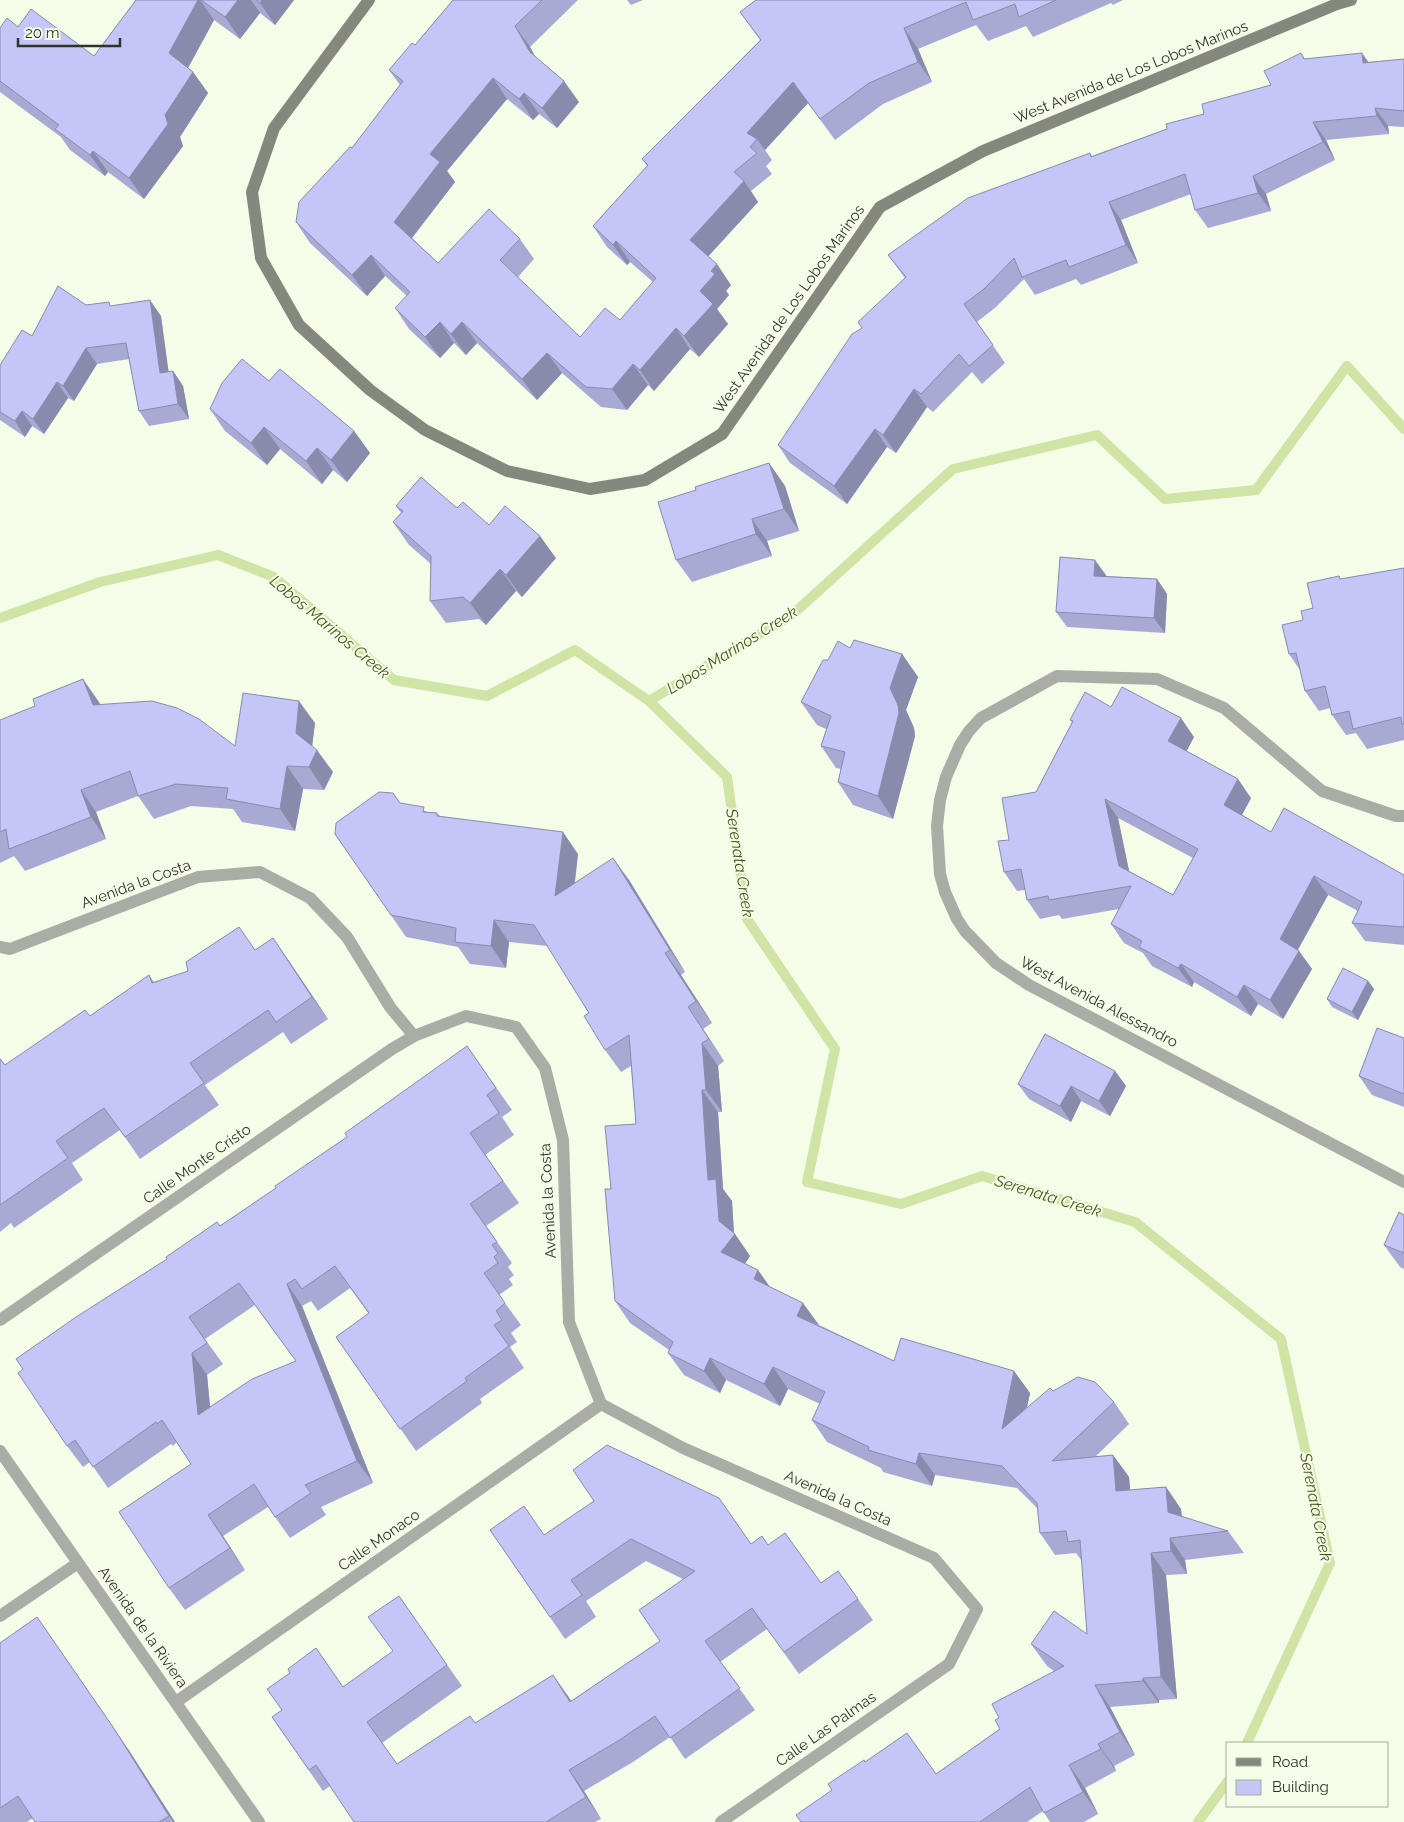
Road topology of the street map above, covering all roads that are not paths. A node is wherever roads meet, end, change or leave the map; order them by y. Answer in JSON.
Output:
{"nodes":[{"id":1,"x":369,"y":0,"type":"edge"},
{"id":2,"x":1351,"y":0,"type":"edge"},
{"id":3,"x":1336,"y":2,"type":"edge"},
{"id":4,"x":1404,"y":816,"type":"edge"},
{"id":5,"x":0,"y":947,"type":"edge"},
{"id":6,"x":414,"y":1036,"type":"junction"},
{"id":7,"x":1404,"y":1182,"type":"edge"},
{"id":8,"x":0,"y":1320,"type":"edge"},
{"id":9,"x":601,"y":1404,"type":"junction"},
{"id":10,"x":0,"y":1451,"type":"edge"},
{"id":11,"x":78,"y":1563,"type":"junction"},
{"id":12,"x":0,"y":1616,"type":"edge"},
{"id":13,"x":949,"y":1664,"type":"joint"},
{"id":14,"x":176,"y":1702,"type":"junction"},
{"id":15,"x":259,"y":1822,"type":"edge"},
{"id":16,"x":721,"y":1822,"type":"edge"}],
"edges":[{"from":1,"to":3,"type":"street","name":"West Avenida de Los Lobos Marinos"},
{"from":2,"to":3,"type":"street","name":"West Avenida de Los Lobos Marinos"},
{"from":4,"to":7,"type":"street","name":"West Avenida Alessandro"},
{"from":5,"to":6,"type":"street","name":"Avenida la Costa"},
{"from":6,"to":8,"type":"street","name":"Calle Monte Cristo"},
{"from":6,"to":9,"type":"street","name":"Avenida la Costa"},
{"from":9,"to":13,"type":"street","name":"Avenida la Costa"},
{"from":9,"to":14,"type":"street","name":"Calle Monaco"},
{"from":10,"to":11,"type":"street","name":"Avenida de la Riviera"},
{"from":11,"to":12,"type":"street"},
{"from":11,"to":14,"type":"street","name":"Avenida de la Riviera"},
{"from":13,"to":16,"type":"street","name":"Calle Las Palmas"},
{"from":14,"to":15,"type":"street","name":"Avenida de la Riviera"}]}
